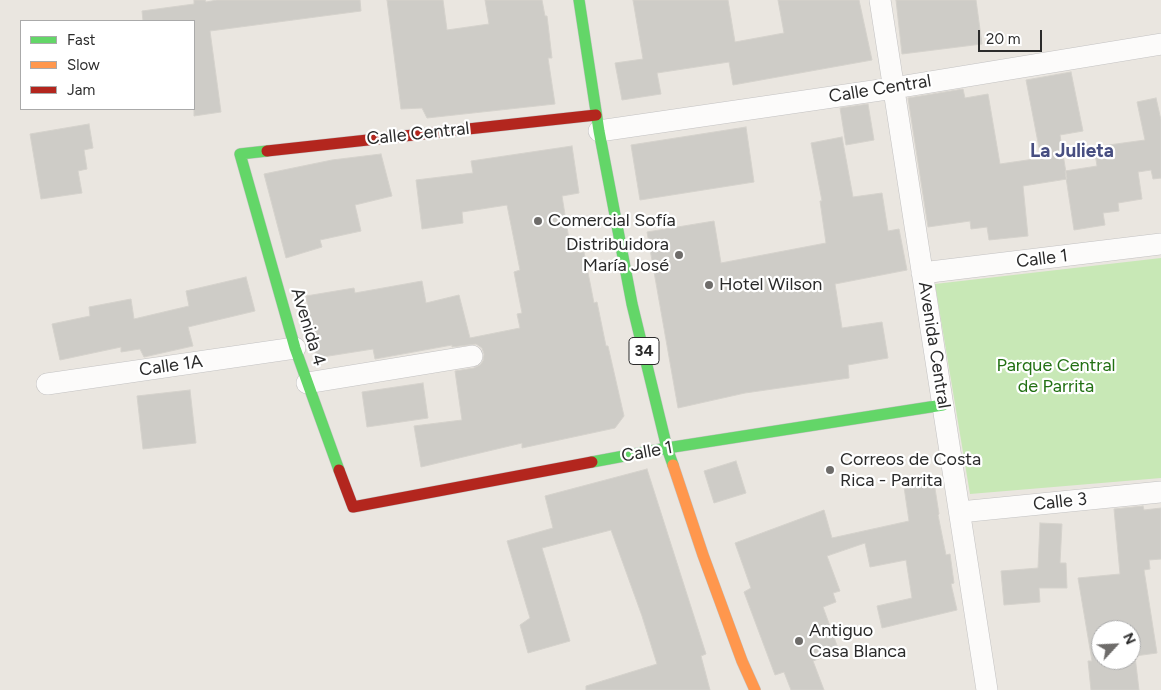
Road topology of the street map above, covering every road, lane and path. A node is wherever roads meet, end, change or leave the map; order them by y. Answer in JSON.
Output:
{"nodes":[{"id":1,"x":579,"y":0,"type":"edge"},
{"id":2,"x":880,"y":0,"type":"edge"},
{"id":3,"x":1161,"y":44,"type":"edge"},
{"id":4,"x":894,"y":88,"type":"junction"},
{"id":5,"x":598,"y":123,"type":"junction"},
{"id":6,"x":240,"y":154,"type":"joint"},
{"id":7,"x":1161,"y":244,"type":"edge"},
{"id":8,"x":922,"y":273,"type":"junction"},
{"id":9,"x":295,"y":348,"type":"junction"},
{"id":10,"x":472,"y":356,"type":"dead end"},
{"id":11,"x":307,"y":383,"type":"junction"},
{"id":12,"x":47,"y":384,"type":"dead end"},
{"id":13,"x":943,"y":405,"type":"junction"},
{"id":14,"x":667,"y":448,"type":"junction"},
{"id":15,"x":1161,"y":492,"type":"edge"},
{"id":16,"x":352,"y":508,"type":"joint"},
{"id":17,"x":960,"y":512,"type":"junction"},
{"id":18,"x":755,"y":690,"type":"edge"},
{"id":19,"x":987,"y":690,"type":"edge"}],
"edges":[{"from":1,"to":5,"type":"main road","number":"34"},
{"from":2,"to":4,"type":"street","name":"Avenida Central"},
{"from":3,"to":4,"type":"street","name":"Calle Central"},
{"from":4,"to":5,"type":"street","name":"Calle Central"},
{"from":4,"to":8,"type":"street","name":"Avenida Central"},
{"from":5,"to":6,"type":"main road","name":"Calle Central"},
{"from":5,"to":14,"type":"main road","number":"34"},
{"from":6,"to":9,"type":"main road","name":"Avenida 4"},
{"from":7,"to":8,"type":"street","name":"Calle 1"},
{"from":8,"to":13,"type":"street","name":"Avenida Central"},
{"from":9,"to":11,"type":"main road","name":"Avenida 4"},
{"from":9,"to":12,"type":"street","name":"Calle 1A"},
{"from":10,"to":11,"type":"street"},
{"from":11,"to":16,"type":"main road","name":"Avenida 4"},
{"from":13,"to":14,"type":"main road","name":"Calle 1"},
{"from":13,"to":17,"type":"street","name":"Avenida Central"},
{"from":14,"to":16,"type":"main road","name":"Calle 1"},
{"from":14,"to":18,"type":"main road","number":"34"},
{"from":15,"to":17,"type":"street","name":"Calle 3"},
{"from":17,"to":19,"type":"street","name":"Avenida Central"}]}
